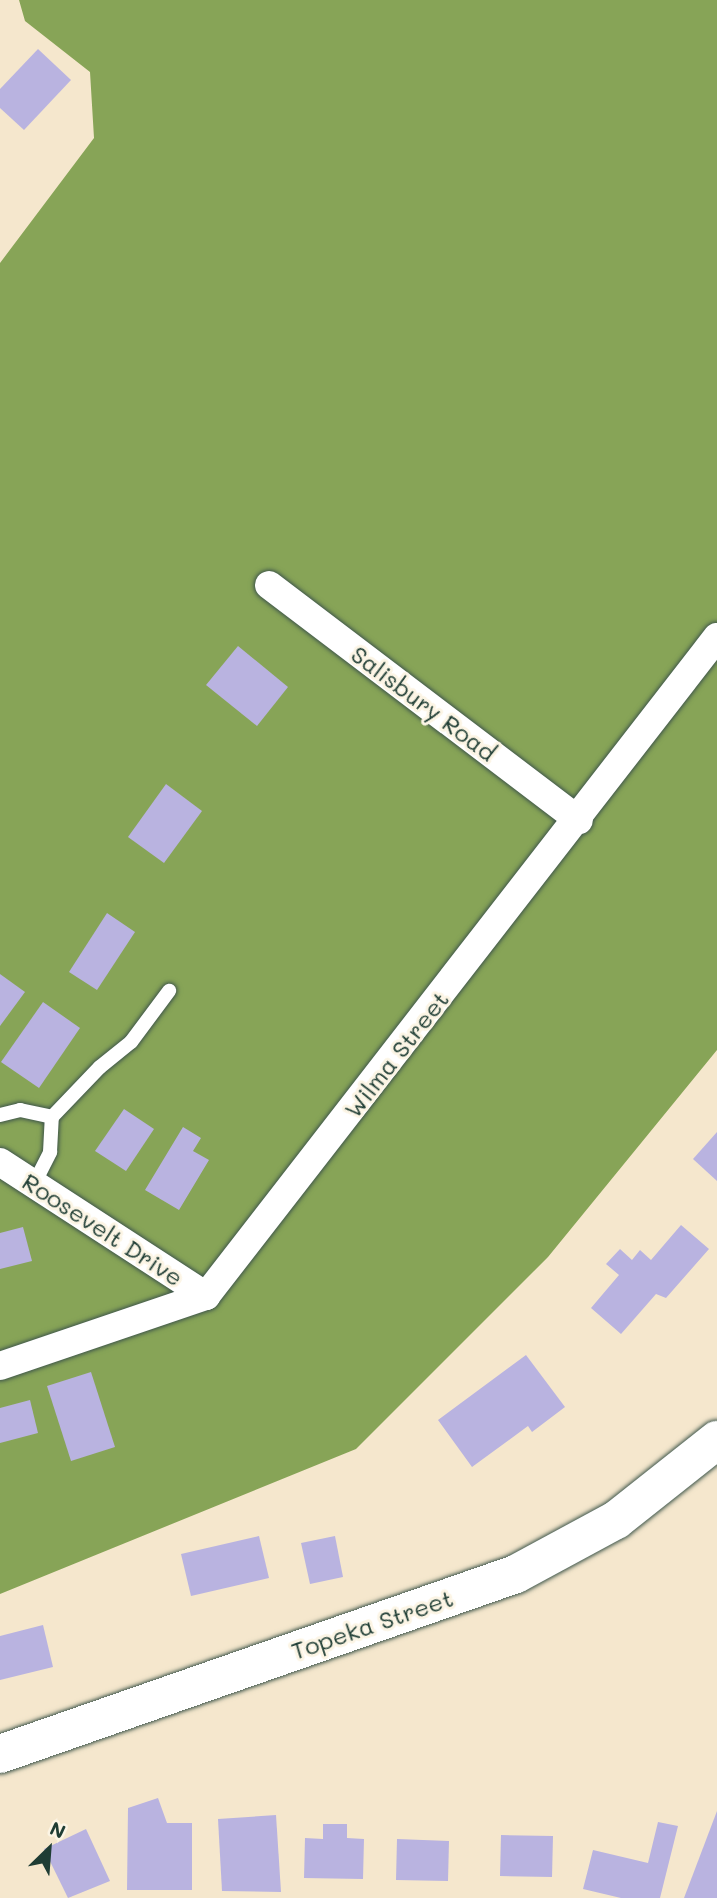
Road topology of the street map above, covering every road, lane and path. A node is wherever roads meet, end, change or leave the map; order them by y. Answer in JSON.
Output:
{"nodes":[{"id":1,"x":269,"y":585,"type":"dead end"},
{"id":2,"x":717,"y":637,"type":"edge"},
{"id":3,"x":579,"y":820,"type":"junction"},
{"id":4,"x":169,"y":991,"type":"dead end"},
{"id":5,"x":0,"y":1115,"type":"edge"},
{"id":6,"x":52,"y":1117,"type":"junction"},
{"id":7,"x":0,"y":1162,"type":"edge"},
{"id":8,"x":34,"y":1184,"type":"junction"},
{"id":9,"x":206,"y":1296,"type":"junction"},
{"id":10,"x":0,"y":1366,"type":"edge"},
{"id":11,"x":717,"y":1440,"type":"edge"},
{"id":12,"x":0,"y":1754,"type":"edge"}],
"edges":[{"from":1,"to":3,"type":"street","name":"Salisbury Road"},
{"from":2,"to":3,"type":"street","name":"Wilma Street"},
{"from":3,"to":9,"type":"street","name":"Wilma Street"},
{"from":4,"to":6,"type":"lane"},
{"from":5,"to":6,"type":"lane"},
{"from":6,"to":8,"type":"lane"},
{"from":7,"to":8,"type":"street","name":"Roosevelt Drive"},
{"from":8,"to":9,"type":"street","name":"Roosevelt Drive"},
{"from":9,"to":10,"type":"street"},
{"from":11,"to":12,"type":"street","name":"Topeka Street"}]}
